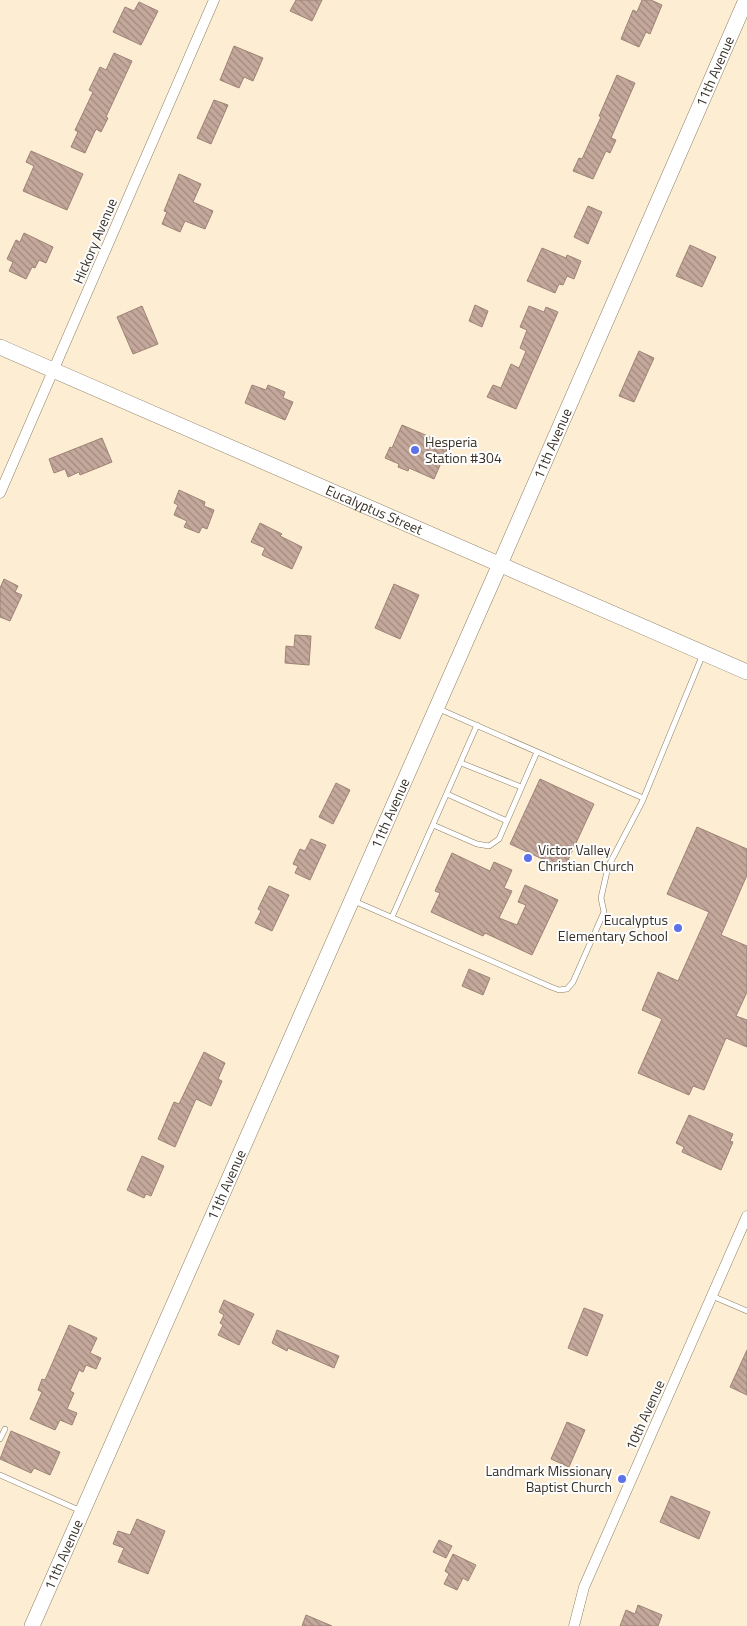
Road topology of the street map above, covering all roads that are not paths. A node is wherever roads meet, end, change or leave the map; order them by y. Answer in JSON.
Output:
{"nodes":[{"id":1,"x":214,"y":0,"type":"edge"},
{"id":2,"x":746,"y":0,"type":"edge"},
{"id":3,"x":0,"y":347,"type":"edge"},
{"id":4,"x":54,"y":371,"type":"junction"},
{"id":5,"x":0,"y":493,"type":"edge"},
{"id":6,"x":500,"y":564,"type":"junction"},
{"id":7,"x":704,"y":653,"type":"junction"},
{"id":8,"x":747,"y":672,"type":"edge"},
{"id":9,"x":437,"y":708,"type":"junction"},
{"id":10,"x":477,"y":725,"type":"junction"},
{"id":11,"x":537,"y":752,"type":"junction"},
{"id":12,"x":461,"y":763,"type":"junction"},
{"id":13,"x":521,"y":788,"type":"junction"},
{"id":14,"x":447,"y":794,"type":"junction"},
{"id":15,"x":643,"y":798,"type":"junction"},
{"id":16,"x":507,"y":821,"type":"junction"},
{"id":17,"x":433,"y":825,"type":"junction"},
{"id":18,"x":352,"y":900,"type":"junction"},
{"id":19,"x":392,"y":917,"type":"junction"},
{"id":20,"x":747,"y":1216,"type":"edge"},
{"id":21,"x":712,"y":1296,"type":"junction"},
{"id":22,"x":747,"y":1311,"type":"edge"},
{"id":23,"x":5,"y":1429,"type":"dead end"},
{"id":24,"x":0,"y":1439,"type":"edge"},
{"id":25,"x":0,"y":1475,"type":"edge"},
{"id":26,"x":82,"y":1511,"type":"junction"},
{"id":27,"x":32,"y":1626,"type":"edge"},
{"id":28,"x":574,"y":1626,"type":"edge"}],
"edges":[{"from":1,"to":4,"type":"street","name":"Hickory Avenue"},
{"from":2,"to":6,"type":"main road","name":"11th Avenue"},
{"from":3,"to":4,"type":"main road","name":"Eucalyptus Street"},
{"from":4,"to":5,"type":"street","name":"Hickory Avenue"},
{"from":4,"to":6,"type":"main road","name":"Eucalyptus Street"},
{"from":6,"to":7,"type":"main road","name":"Eucalyptus Street"},
{"from":6,"to":9,"type":"main road","name":"11th Avenue"},
{"from":7,"to":8,"type":"main road","name":"Eucalyptus Street"},
{"from":7,"to":15,"type":"lane"},
{"from":9,"to":10,"type":"lane"},
{"from":9,"to":18,"type":"main road","name":"11th Avenue"},
{"from":10,"to":11,"type":"lane"},
{"from":10,"to":12,"type":"lane"},
{"from":11,"to":13,"type":"lane"},
{"from":11,"to":15,"type":"lane"},
{"from":12,"to":13,"type":"lane"},
{"from":12,"to":14,"type":"lane"},
{"from":13,"to":16,"type":"lane"},
{"from":14,"to":16,"type":"lane"},
{"from":14,"to":17,"type":"lane"},
{"from":15,"to":19,"type":"lane"},
{"from":16,"to":17,"type":"lane"},
{"from":17,"to":19,"type":"lane"},
{"from":18,"to":19,"type":"lane"},
{"from":18,"to":26,"type":"main road","name":"11th Avenue"},
{"from":20,"to":21,"type":"street","name":"10th Avenue"},
{"from":21,"to":22,"type":"lane"},
{"from":21,"to":28,"type":"street","name":"10th Avenue"},
{"from":23,"to":24,"type":"lane"},
{"from":25,"to":26,"type":"lane"},
{"from":26,"to":27,"type":"main road","name":"11th Avenue"}]}
